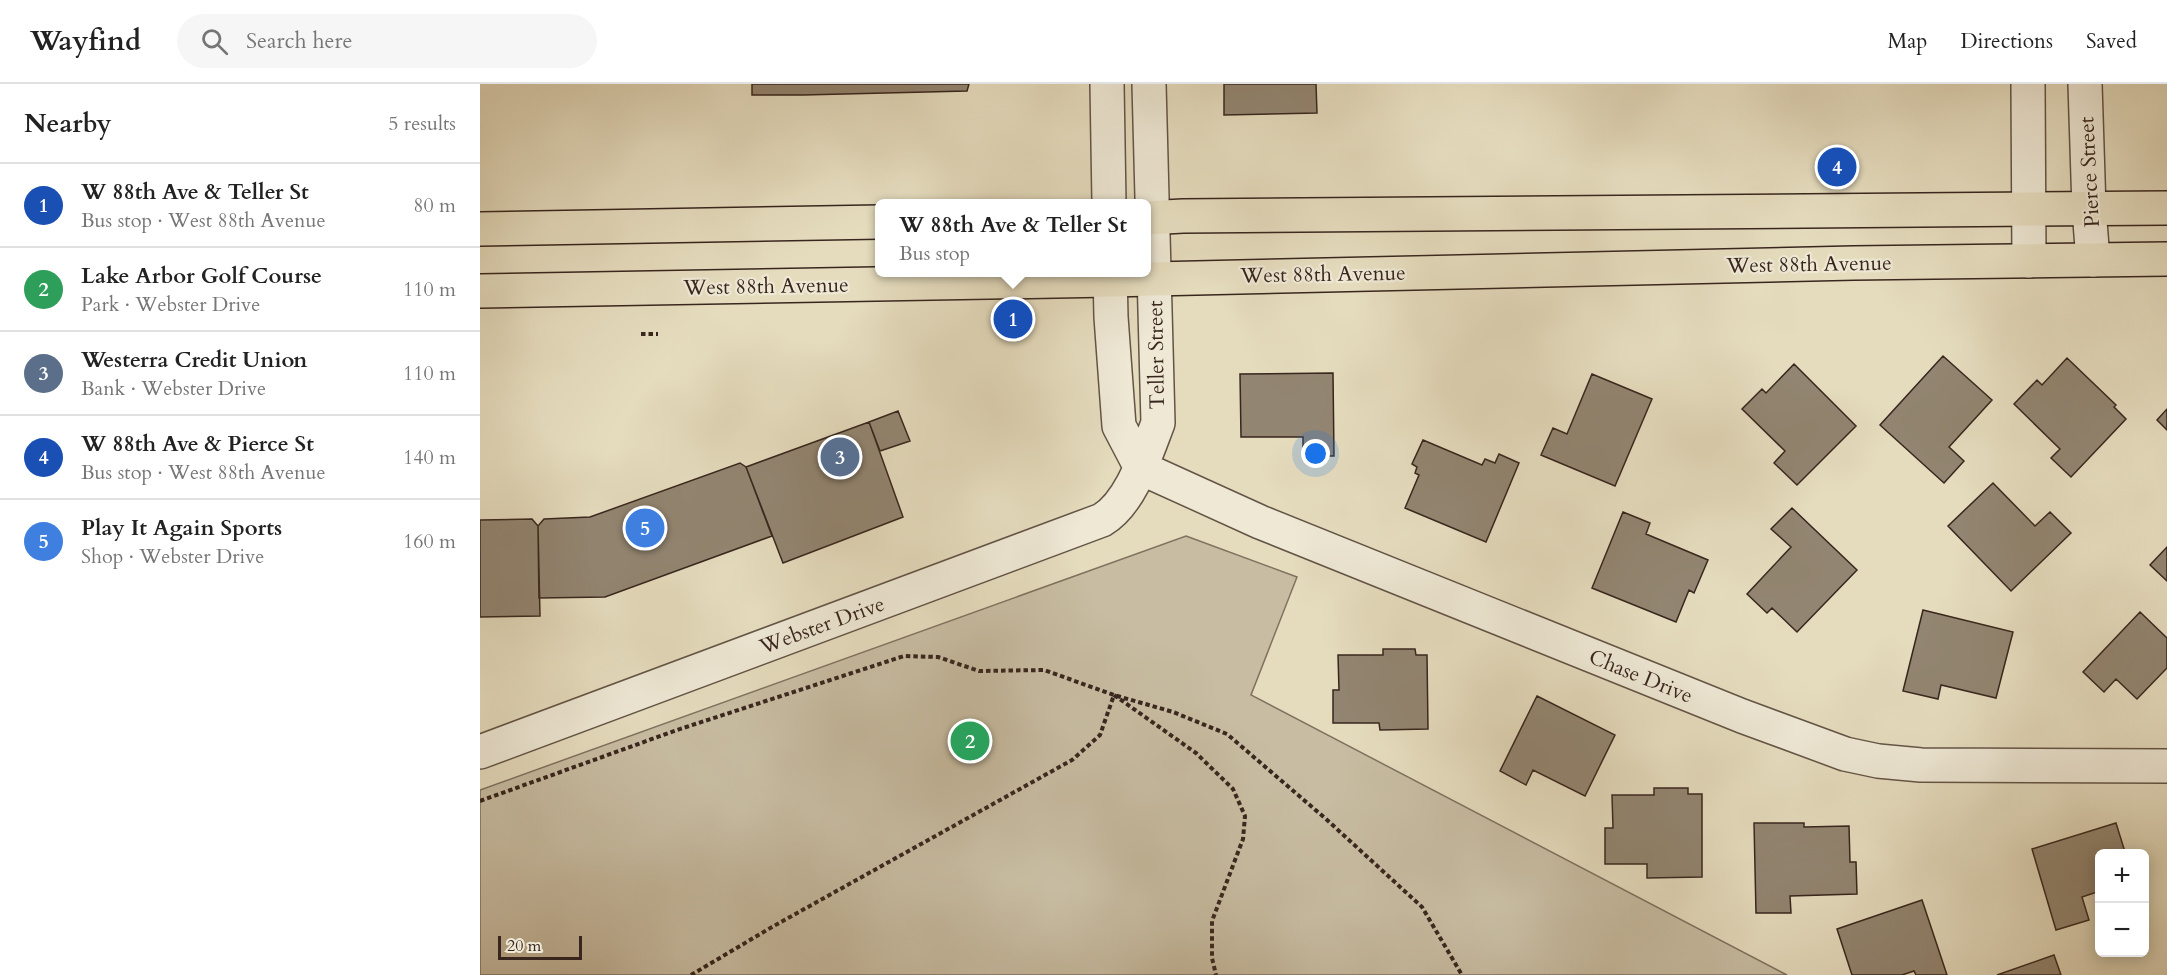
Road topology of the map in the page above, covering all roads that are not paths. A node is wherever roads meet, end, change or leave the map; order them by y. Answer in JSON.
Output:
{"nodes":[{"id":1,"x":1107,"y":84,"type":"edge"},
{"id":2,"x":1149,"y":84,"type":"edge"},
{"id":3,"x":2085,"y":84,"type":"edge"},
{"id":4,"x":2028,"y":86,"type":"edge"},
{"id":5,"x":1109,"y":199,"type":"edge"},
{"id":6,"x":1149,"y":199,"type":"edge"},
{"id":7,"x":2167,"y":208,"type":"edge"},
{"id":8,"x":2030,"y":209,"type":"junction"},
{"id":9,"x":2090,"y":209,"type":"junction"},
{"id":10,"x":1151,"y":218,"type":"edge"},
{"id":11,"x":875,"y":222,"type":"edge"},
{"id":12,"x":480,"y":229,"type":"edge"},
{"id":13,"x":1151,"y":242,"type":"edge"},
{"id":14,"x":2167,"y":259,"type":"edge"},
{"id":15,"x":2093,"y":260,"type":"junction"},
{"id":16,"x":2029,"y":261,"type":"junction"},
{"id":17,"x":1068,"y":277,"type":"edge"},
{"id":18,"x":1110,"y":277,"type":"edge"},
{"id":19,"x":1125,"y":277,"type":"edge"},
{"id":20,"x":1154,"y":279,"type":"junction"},
{"id":21,"x":480,"y":291,"type":"edge"},
{"id":22,"x":1141,"y":468,"type":"junction"},
{"id":23,"x":480,"y":752,"type":"edge"},
{"id":24,"x":2167,"y":766,"type":"edge"}],
"edges":[{"from":1,"to":5,"type":"street"},
{"from":2,"to":6,"type":"street","name":"Teller Street"},
{"from":3,"to":9,"type":"street","name":"Pierce Street"},
{"from":4,"to":8,"type":"street"},
{"from":7,"to":9,"type":"main road"},
{"from":8,"to":9,"type":"main road"},
{"from":8,"to":10,"type":"main road"},
{"from":8,"to":16,"type":"street"},
{"from":9,"to":15,"type":"street","name":"Pierce Street"},
{"from":11,"to":12,"type":"main road"},
{"from":13,"to":20,"type":"street","name":"Teller Street"},
{"from":14,"to":15,"type":"main road","name":"West 88th Avenue"},
{"from":15,"to":16,"type":"main road","name":"West 88th Avenue"},
{"from":16,"to":20,"type":"main road","name":"West 88th Avenue"},
{"from":17,"to":21,"type":"main road","name":"West 88th Avenue"},
{"from":18,"to":22,"type":"street","name":"Teller Street"},
{"from":19,"to":20,"type":"main road","name":"West 88th Avenue"},
{"from":20,"to":22,"type":"street","name":"Teller Street"},
{"from":22,"to":23,"type":"street","name":"Webster Drive"},
{"from":22,"to":24,"type":"street","name":"Chase Drive"}]}
